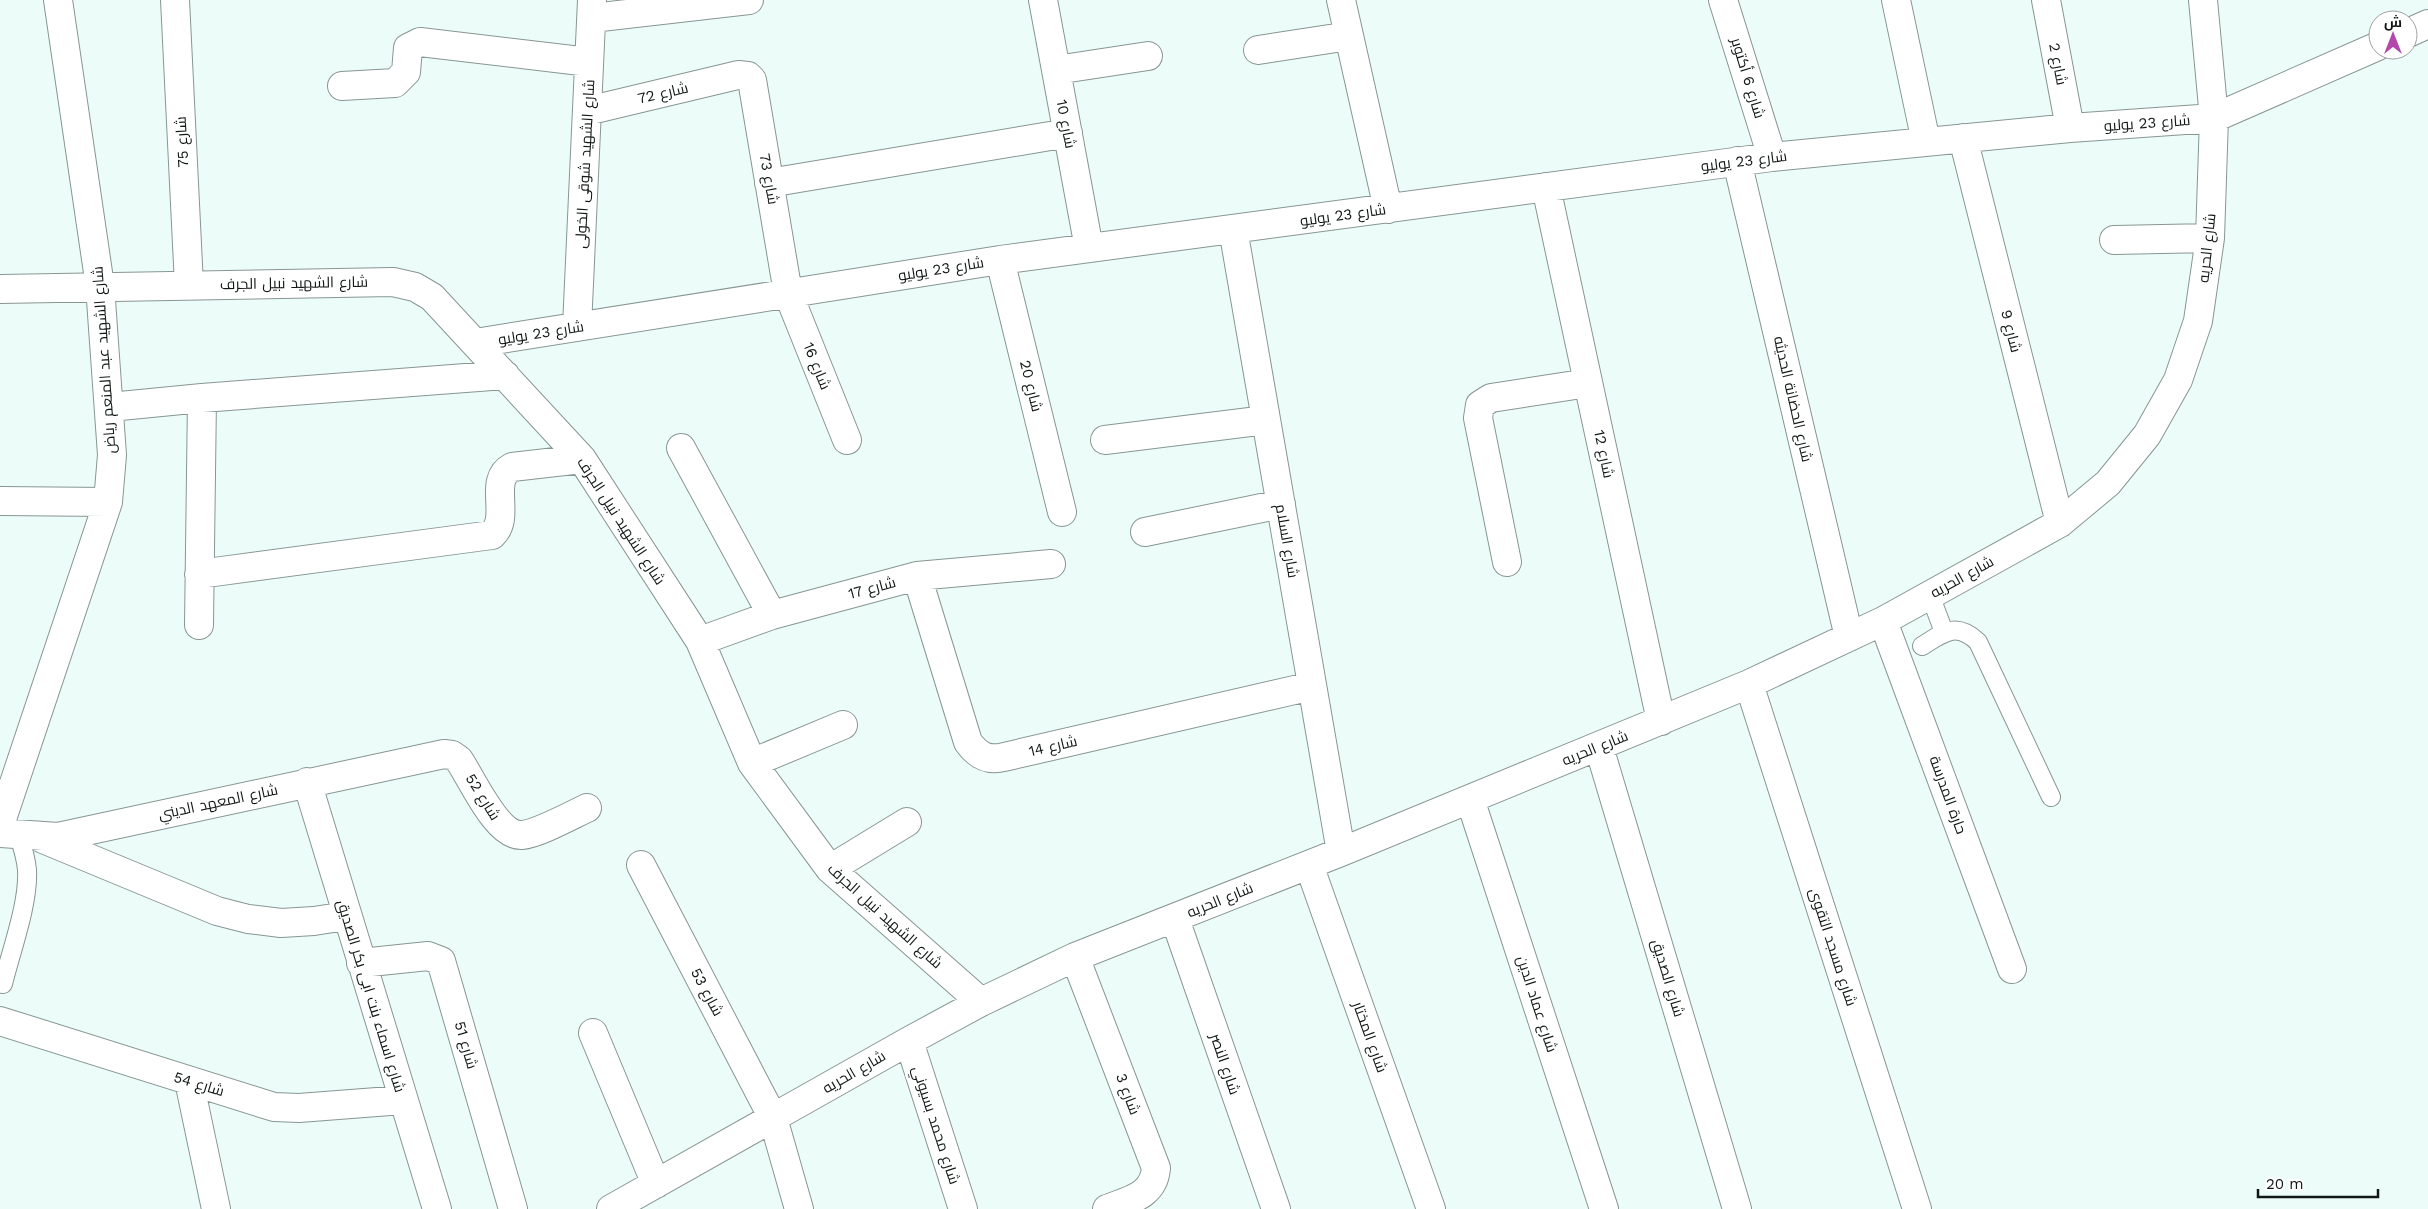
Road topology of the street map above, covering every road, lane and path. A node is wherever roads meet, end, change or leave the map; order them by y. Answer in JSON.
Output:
{"nodes":[{"id":1,"x":58,"y":0,"type":"edge"},
{"id":2,"x":175,"y":0,"type":"edge"},
{"id":3,"x":749,"y":0,"type":"edge"},
{"id":4,"x":1043,"y":0,"type":"edge"},
{"id":5,"x":1341,"y":0,"type":"edge"},
{"id":6,"x":1724,"y":0,"type":"edge"},
{"id":7,"x":1896,"y":0,"type":"edge"},
{"id":8,"x":2046,"y":0,"type":"edge"},
{"id":9,"x":2203,"y":0,"type":"edge"},
{"id":10,"x":592,"y":9,"type":"edge"},
{"id":11,"x":1349,"y":36,"type":"junction"},
{"id":12,"x":1258,"y":50,"type":"dead end"},
{"id":13,"x":2368,"y":50,"type":"edge"},
{"id":14,"x":1148,"y":56,"type":"dead end"},
{"id":15,"x":590,"y":62,"type":"junction"},
{"id":16,"x":1056,"y":70,"type":"junction"},
{"id":17,"x":738,"y":75,"type":"joint"},
{"id":18,"x":342,"y":86,"type":"dead end"},
{"id":19,"x":587,"y":111,"type":"junction"},
{"id":20,"x":2214,"y":118,"type":"junction"},
{"id":21,"x":2070,"y":128,"type":"junction"},
{"id":22,"x":1068,"y":133,"type":"junction"},
{"id":23,"x":1963,"y":138,"type":"junction"},
{"id":24,"x":1926,"y":142,"type":"junction"},
{"id":25,"x":1772,"y":157,"type":"junction"},
{"id":26,"x":1736,"y":162,"type":"junction"},
{"id":27,"x":769,"y":184,"type":"junction"},
{"id":28,"x":1546,"y":188,"type":"junction"},
{"id":29,"x":1388,"y":209,"type":"junction"},
{"id":30,"x":1232,"y":229,"type":"junction"},
{"id":31,"x":2210,"y":238,"type":"junction"},
{"id":32,"x":2114,"y":240,"type":"dead end"},
{"id":33,"x":1090,"y":248,"type":"junction"},
{"id":34,"x":1000,"y":260,"type":"junction"},
{"id":35,"x":190,"y":285,"type":"junction"},
{"id":36,"x":100,"y":286,"type":"junction"},
{"id":37,"x":0,"y":289,"type":"edge"},
{"id":38,"x":788,"y":293,"type":"junction"},
{"id":39,"x":577,"y":327,"type":"junction"},
{"id":40,"x":475,"y":343,"type":"junction"},
{"id":41,"x":505,"y":375,"type":"junction"},
{"id":42,"x":1588,"y":383,"type":"junction"},
{"id":43,"x":202,"y":398,"type":"junction"},
{"id":44,"x":110,"y":407,"type":"junction"},
{"id":45,"x":1266,"y":420,"type":"junction"},
{"id":46,"x":847,"y":440,"type":"dead end"},
{"id":47,"x":1105,"y":440,"type":"dead end"},
{"id":48,"x":681,"y":448,"type":"dead end"},
{"id":49,"x":582,"y":459,"type":"junction"},
{"id":50,"x":0,"y":501,"type":"edge"},
{"id":51,"x":108,"y":502,"type":"junction"},
{"id":52,"x":1281,"y":504,"type":"junction"},
{"id":53,"x":1062,"y":512,"type":"dead end"},
{"id":54,"x":2060,"y":523,"type":"junction"},
{"id":55,"x":1145,"y":532,"type":"dead end"},
{"id":56,"x":1507,"y":562,"type":"dead end"},
{"id":57,"x":1051,"y":564,"type":"dead end"},
{"id":58,"x":199,"y":574,"type":"junction"},
{"id":59,"x":917,"y":576,"type":"junction"},
{"id":60,"x":1930,"y":595,"type":"junction"},
{"id":61,"x":772,"y":615,"type":"junction"},
{"id":62,"x":1883,"y":621,"type":"junction"},
{"id":63,"x":199,"y":625,"type":"dead end"},
{"id":64,"x":1944,"y":632,"type":"junction"},
{"id":65,"x":1849,"y":637,"type":"junction"},
{"id":66,"x":700,"y":641,"type":"junction"},
{"id":67,"x":1922,"y":646,"type":"dead end"},
{"id":68,"x":1749,"y":684,"type":"junction"},
{"id":69,"x":1312,"y":686,"type":"junction"},
{"id":70,"x":1661,"y":721,"type":"junction"},
{"id":71,"x":844,"y":726,"type":"dead end"},
{"id":72,"x":1599,"y":747,"type":"junction"},
{"id":73,"x":436,"y":756,"type":"joint"},
{"id":74,"x":752,"y":764,"type":"junction"},
{"id":75,"x":307,"y":782,"type":"junction"},
{"id":76,"x":2051,"y":797,"type":"dead end"},
{"id":77,"x":1470,"y":799,"type":"junction"},
{"id":78,"x":587,"y":808,"type":"dead end"},
{"id":79,"x":907,"y":822,"type":"dead end"},
{"id":80,"x":14,"y":832,"type":"edge"},
{"id":81,"x":1341,"y":852,"type":"junction"},
{"id":82,"x":641,"y":865,"type":"dead end"},
{"id":83,"x":1309,"y":865,"type":"junction"},
{"id":84,"x":830,"y":869,"type":"junction"},
{"id":85,"x":346,"y":916,"type":"junction"},
{"id":86,"x":1175,"y":919,"type":"junction"},
{"id":87,"x":1074,"y":956,"type":"junction"},
{"id":88,"x":361,"y":962,"type":"junction"},
{"id":89,"x":2012,"y":968,"type":"dead end"},
{"id":90,"x":3,"y":984,"type":"dead end"},
{"id":91,"x":981,"y":1002,"type":"junction"},
{"id":92,"x":0,"y":1022,"type":"edge"},
{"id":93,"x":594,"y":1033,"type":"dead end"},
{"id":94,"x":909,"y":1041,"type":"junction"},
{"id":95,"x":190,"y":1081,"type":"junction"},
{"id":96,"x":403,"y":1100,"type":"junction"},
{"id":97,"x":773,"y":1118,"type":"junction"},
{"id":98,"x":648,"y":1195,"type":"edge"},
{"id":99,"x":216,"y":1209,"type":"edge"},
{"id":100,"x":436,"y":1209,"type":"edge"},
{"id":101,"x":513,"y":1209,"type":"edge"},
{"id":102,"x":611,"y":1209,"type":"edge"},
{"id":103,"x":799,"y":1209,"type":"edge"},
{"id":104,"x":963,"y":1209,"type":"edge"},
{"id":105,"x":1107,"y":1209,"type":"edge"},
{"id":106,"x":1276,"y":1209,"type":"edge"},
{"id":107,"x":1431,"y":1209,"type":"edge"},
{"id":108,"x":1604,"y":1209,"type":"edge"},
{"id":109,"x":1737,"y":1209,"type":"edge"},
{"id":110,"x":1918,"y":1209,"type":"edge"}],
"edges":[{"from":1,"to":36,"type":"street","name":"شارع الشهيد عبد المنعم رياض"},
{"from":2,"to":35,"type":"street","name":"شارع 75"},
{"from":3,"to":10,"type":"street"},
{"from":4,"to":16,"type":"street","name":"شارع 10"},
{"from":5,"to":11,"type":"street"},
{"from":6,"to":25,"type":"street","name":"شارع 6 أكتوبر"},
{"from":7,"to":24,"type":"street"},
{"from":8,"to":21,"type":"street","name":"شارع 2"},
{"from":9,"to":20,"type":"street","name":"شارع الحريه"},
{"from":10,"to":15,"type":"street","name":"شارع الشهيد شوقى الخولى"},
{"from":11,"to":12,"type":"street"},
{"from":11,"to":29,"type":"street"},
{"from":13,"to":20,"type":"street","name":"شارع 23 يوليو"},
{"from":14,"to":16,"type":"street"},
{"from":15,"to":18,"type":"street"},
{"from":15,"to":19,"type":"street","name":"شارع الشهيد شوقى الخولى"},
{"from":16,"to":22,"type":"street","name":"شارع 10"},
{"from":17,"to":19,"type":"street","name":"شارع 72"},
{"from":17,"to":27,"type":"street","name":"شارع 73"},
{"from":19,"to":39,"type":"street","name":"شارع الشهيد شوقى الخولى"},
{"from":20,"to":21,"type":"street","name":"شارع 23 يوليو"},
{"from":20,"to":31,"type":"street","name":"شارع الحريه"},
{"from":21,"to":23,"type":"street","name":"شارع 23 يوليو"},
{"from":22,"to":27,"type":"street"},
{"from":22,"to":33,"type":"street","name":"شارع 10"},
{"from":23,"to":24,"type":"street","name":"شارع 23 يوليو"},
{"from":23,"to":54,"type":"street","name":"شارع 9"},
{"from":24,"to":25,"type":"street","name":"شارع 23 يوليو"},
{"from":25,"to":26,"type":"street","name":"شارع 23 يوليو"},
{"from":26,"to":28,"type":"street","name":"شارع 23 يوليو"},
{"from":26,"to":65,"type":"street","name":"شارع الحضانة الحديثه"},
{"from":27,"to":38,"type":"street","name":"شارع 73"},
{"from":28,"to":29,"type":"street","name":"شارع 23 يوليو"},
{"from":28,"to":42,"type":"street","name":"شارع 12"},
{"from":29,"to":30,"type":"street","name":"شارع 23 يوليو"},
{"from":30,"to":33,"type":"street","name":"شارع 23 يوليو"},
{"from":30,"to":45,"type":"street","name":"شارع السلام"},
{"from":31,"to":32,"type":"street"},
{"from":31,"to":54,"type":"street","name":"شارع الحريه"},
{"from":33,"to":34,"type":"street","name":"شارع 23 يوليو"},
{"from":34,"to":38,"type":"street","name":"شارع 23 يوليو"},
{"from":34,"to":53,"type":"street","name":"شارع 20"},
{"from":35,"to":36,"type":"street","name":"شارع الشهيد نبيل الجرف"},
{"from":35,"to":40,"type":"street","name":"شارع الشهيد نبيل الجرف"},
{"from":36,"to":37,"type":"street","name":"شارع الشهيد نبيل الجرف"},
{"from":36,"to":44,"type":"street","name":"شارع الشهيد عبد المنعم رياض"},
{"from":38,"to":39,"type":"street","name":"شارع 23 يوليو"},
{"from":38,"to":46,"type":"street","name":"شارع 16"},
{"from":39,"to":40,"type":"street","name":"شارع 23 يوليو"},
{"from":40,"to":41,"type":"street","name":"شارع الشهيد نبيل الجرف"},
{"from":41,"to":43,"type":"street"},
{"from":41,"to":49,"type":"street","name":"شارع الشهيد نبيل الجرف"},
{"from":42,"to":56,"type":"street"},
{"from":42,"to":70,"type":"street","name":"شارع 12"},
{"from":43,"to":44,"type":"street"},
{"from":43,"to":58,"type":"street"},
{"from":44,"to":51,"type":"street","name":"شارع الشهيد عبد المنعم رياض"},
{"from":45,"to":47,"type":"street"},
{"from":45,"to":52,"type":"street","name":"شارع السلام"},
{"from":48,"to":61,"type":"street"},
{"from":49,"to":58,"type":"street"},
{"from":49,"to":66,"type":"street","name":"شارع الشهيد نبيل الجرف"},
{"from":50,"to":51,"type":"street"},
{"from":51,"to":80,"type":"street","name":"شارع الشهيد عبد المنعم رياض"},
{"from":52,"to":55,"type":"street"},
{"from":52,"to":69,"type":"street","name":"شارع السلام"},
{"from":54,"to":60,"type":"street","name":"شارع الحريه"},
{"from":57,"to":59,"type":"street","name":"شارع 17"},
{"from":58,"to":63,"type":"street"},
{"from":59,"to":61,"type":"street","name":"شارع 17"},
{"from":59,"to":69,"type":"street","name":"شارع 14"},
{"from":60,"to":62,"type":"street","name":"شارع الحريه"},
{"from":60,"to":64,"type":"lane"},
{"from":61,"to":66,"type":"street","name":"شارع 17"},
{"from":62,"to":65,"type":"street","name":"شارع الحريه"},
{"from":62,"to":89,"type":"street","name":"حارة المدرسة"},
{"from":64,"to":67,"type":"lane"},
{"from":64,"to":76,"type":"lane"},
{"from":65,"to":68,"type":"street","name":"شارع الحريه"},
{"from":66,"to":74,"type":"street","name":"شارع الشهيد نبيل الجرف"},
{"from":68,"to":70,"type":"street","name":"شارع الحريه"},
{"from":68,"to":110,"type":"street","name":"شارع مسجد التقوى"},
{"from":69,"to":81,"type":"street","name":"شارع السلام"},
{"from":70,"to":72,"type":"street","name":"شارع الحريه"},
{"from":71,"to":74,"type":"street"},
{"from":72,"to":77,"type":"street","name":"شارع الحريه"},
{"from":72,"to":109,"type":"street","name":"شارع الصديق"},
{"from":73,"to":75,"type":"street","name":"شارع المعهد الديني"},
{"from":73,"to":78,"type":"street","name":"شارع 52"},
{"from":74,"to":84,"type":"street","name":"شارع الشهيد نبيل الجرف"},
{"from":75,"to":80,"type":"street","name":"شارع المعهد الديني"},
{"from":75,"to":85,"type":"street","name":"شارع اسماء بنت ابى بكر الصديق"},
{"from":77,"to":81,"type":"street","name":"شارع الحريه"},
{"from":77,"to":108,"type":"street","name":"شارع عماد الدين"},
{"from":79,"to":84,"type":"street"},
{"from":80,"to":85,"type":"street"},
{"from":80,"to":90,"type":"lane"},
{"from":81,"to":83,"type":"street","name":"شارع الحريه"},
{"from":82,"to":97,"type":"street","name":"شارع 53"},
{"from":83,"to":86,"type":"street","name":"شارع الحريه"},
{"from":83,"to":107,"type":"street","name":"شارع المختار"},
{"from":84,"to":91,"type":"street","name":"شارع الشهيد نبيل الجرف"},
{"from":85,"to":88,"type":"street","name":"شارع اسماء بنت ابى بكر الصديق"},
{"from":86,"to":87,"type":"street","name":"شارع الحريه"},
{"from":86,"to":106,"type":"street","name":"شارع النصر"},
{"from":87,"to":91,"type":"street","name":"شارع الحريه"},
{"from":87,"to":105,"type":"street","name":"شارع 3"},
{"from":88,"to":96,"type":"street","name":"شارع اسماء بنت ابى بكر الصديق"},
{"from":88,"to":101,"type":"street","name":"شارع 51"},
{"from":91,"to":94,"type":"street","name":"شارع الحريه"},
{"from":92,"to":95,"type":"street","name":"شارع 54"},
{"from":93,"to":98,"type":"street"},
{"from":94,"to":97,"type":"street","name":"شارع الحريه"},
{"from":94,"to":104,"type":"street","name":"شارع محمد بسيوني"},
{"from":95,"to":96,"type":"street","name":"شارع 54"},
{"from":95,"to":99,"type":"street"},
{"from":96,"to":100,"type":"street","name":"شارع اسماء بنت ابى بكر الصديق"},
{"from":97,"to":98,"type":"street","name":"شارع الحريه"},
{"from":97,"to":103,"type":"street","name":"شارع 53"},
{"from":98,"to":102,"type":"street","name":"شارع الحريه"}]}
